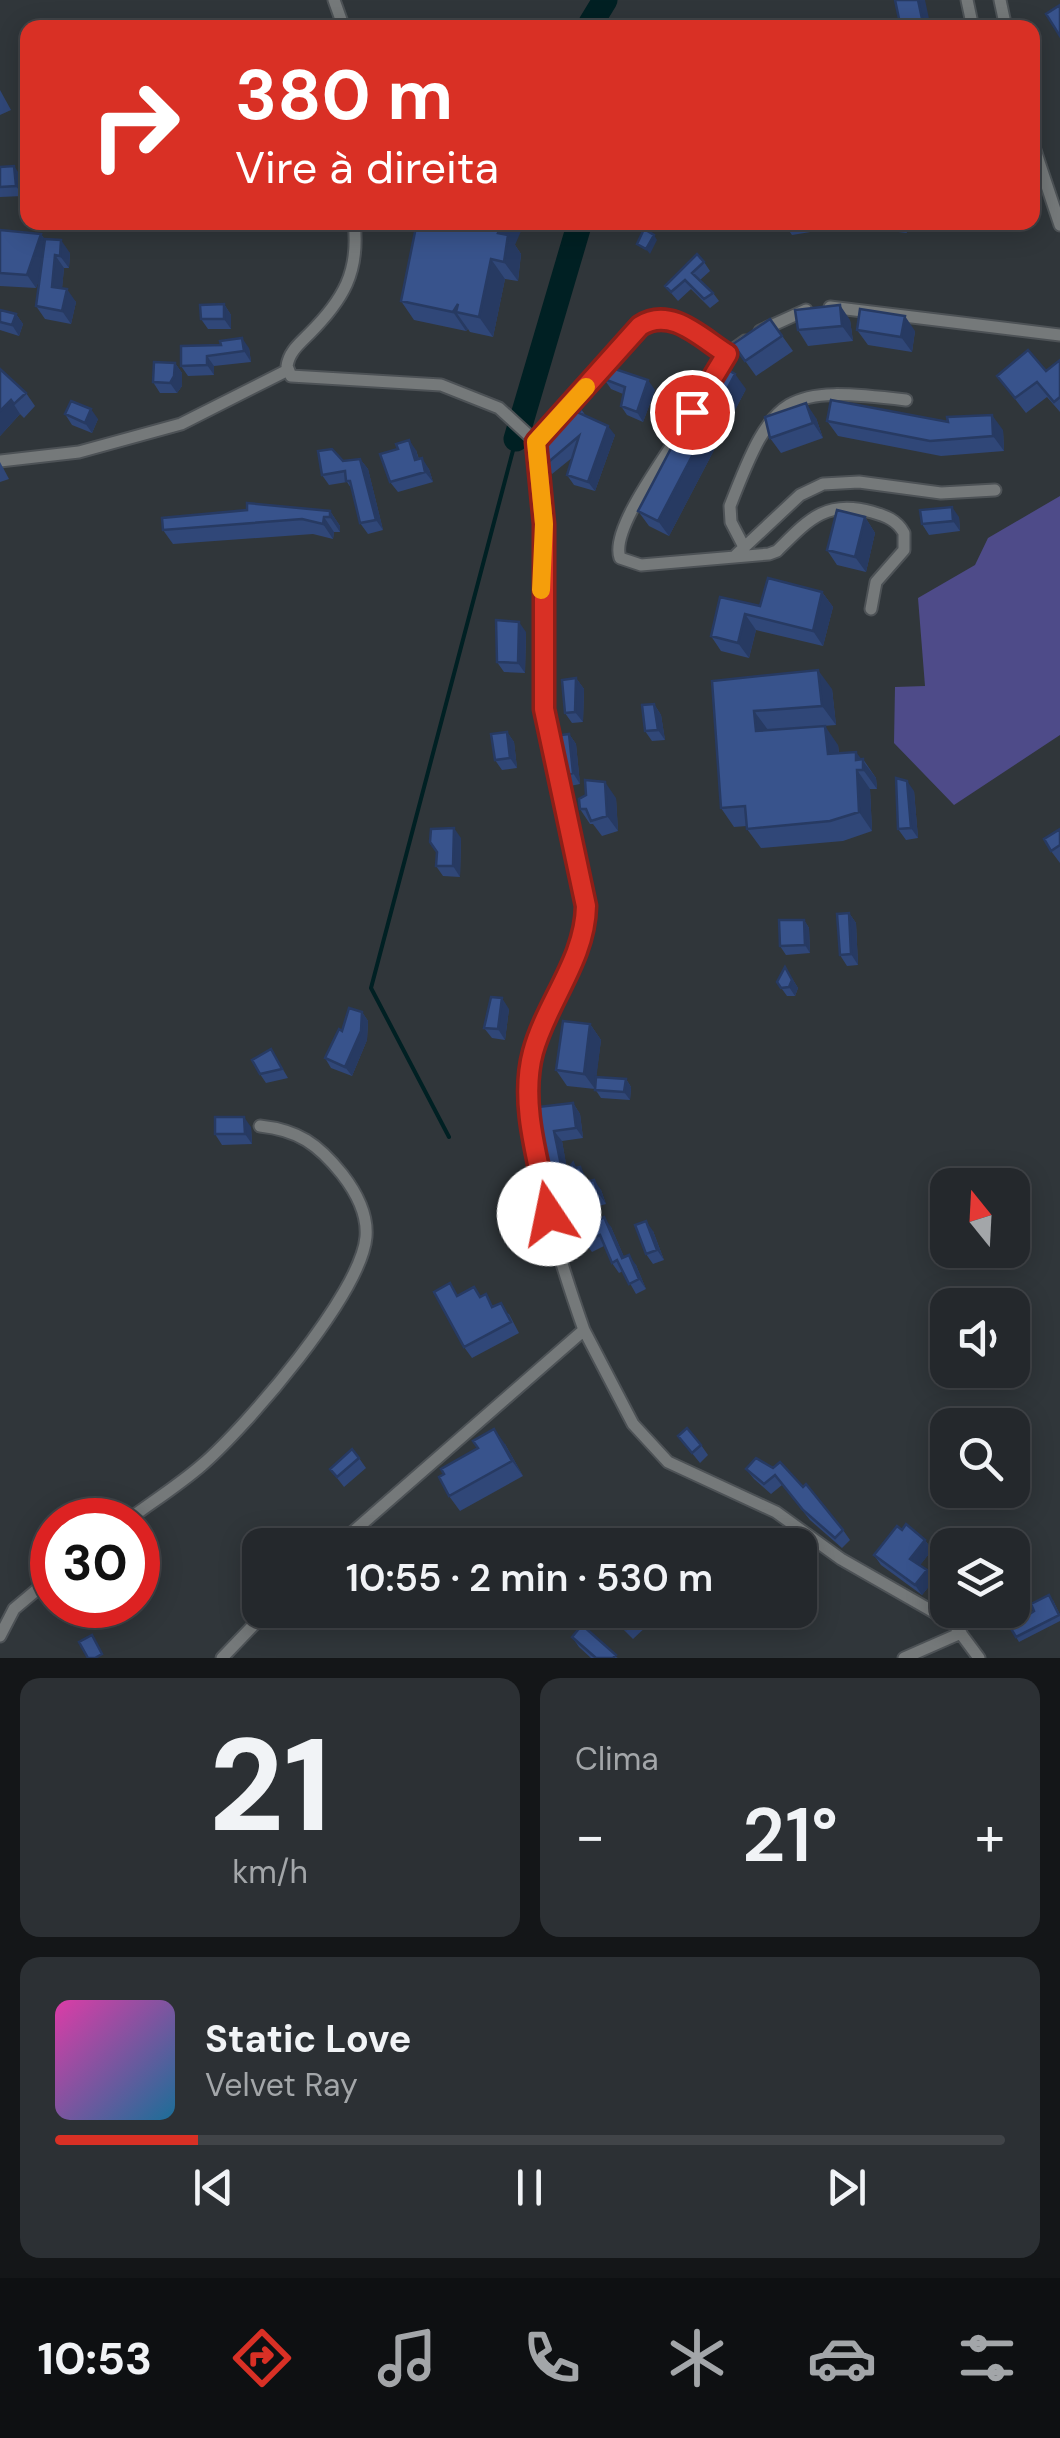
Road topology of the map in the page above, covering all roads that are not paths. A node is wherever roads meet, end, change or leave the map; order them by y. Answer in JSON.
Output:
{"nodes":[{"id":1,"x":1040,"y":163,"type":"edge"},
{"id":2,"x":1060,"y":225,"type":"edge"},
{"id":3,"x":354,"y":230,"type":"edge"},
{"id":4,"x":1060,"y":335,"type":"edge"},
{"id":5,"x":727,"y":354,"type":"junction"},
{"id":6,"x":288,"y":370,"type":"junction"},
{"id":7,"x":708,"y":386,"type":"edge"},
{"id":8,"x":906,"y":400,"type":"dead end"},
{"id":9,"x":558,"y":418,"type":"edge"},
{"id":10,"x":689,"y":418,"type":"edge"},
{"id":11,"x":547,"y":430,"type":"edge"},
{"id":12,"x":536,"y":442,"type":"junction"},
{"id":13,"x":0,"y":461,"type":"edge"},
{"id":14,"x":996,"y":490,"type":"dead end"},
{"id":15,"x":740,"y":551,"type":"junction"},
{"id":16,"x":871,"y":609,"type":"dead end"},
{"id":17,"x":260,"y":1126,"type":"dead end"},
{"id":18,"x":584,"y":1330,"type":"junction"},
{"id":19,"x":159,"y":1498,"type":"edge"},
{"id":20,"x":357,"y":1528,"type":"edge"},
{"id":21,"x":30,"y":1596,"type":"edge"},
{"id":22,"x":251,"y":1628,"type":"edge"},
{"id":23,"x":961,"y":1634,"type":"junction"},
{"id":24,"x":0,"y":1636,"type":"edge"},
{"id":25,"x":222,"y":1658,"type":"edge"},
{"id":26,"x":904,"y":1658,"type":"edge"},
{"id":27,"x":979,"y":1658,"type":"edge"}],
"edges":[{"from":1,"to":2,"type":"street"},
{"from":3,"to":6,"type":"street"},
{"from":4,"to":5,"type":"street"},
{"from":5,"to":7,"type":"street"},
{"from":5,"to":9,"type":"street"},
{"from":6,"to":12,"type":"street"},
{"from":6,"to":13,"type":"street"},
{"from":8,"to":15,"type":"street"},
{"from":10,"to":15,"type":"street"},
{"from":11,"to":12,"type":"street"},
{"from":12,"to":18,"type":"street"},
{"from":14,"to":15,"type":"street"},
{"from":15,"to":16,"type":"street"},
{"from":17,"to":19,"type":"street"},
{"from":18,"to":20,"type":"street"},
{"from":18,"to":23,"type":"street"},
{"from":21,"to":24,"type":"street"},
{"from":22,"to":25,"type":"street"},
{"from":23,"to":26,"type":"street"},
{"from":23,"to":27,"type":"street"}]}
